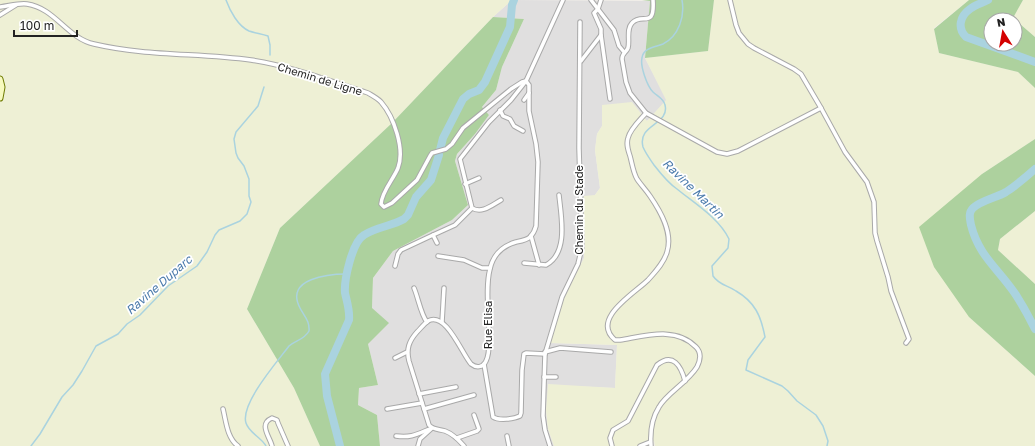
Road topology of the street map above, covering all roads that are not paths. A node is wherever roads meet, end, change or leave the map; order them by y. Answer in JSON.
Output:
{"nodes":[{"id":1,"x":563,"y":0,"type":"edge"},
{"id":2,"x":591,"y":0,"type":"edge"},
{"id":3,"x":594,"y":0,"type":"edge"},
{"id":4,"x":601,"y":0,"type":"edge"},
{"id":5,"x":653,"y":0,"type":"edge"},
{"id":6,"x":730,"y":0,"type":"edge"},
{"id":7,"x":17,"y":4,"type":"junction"},
{"id":8,"x":0,"y":7,"type":"edge"},
{"id":9,"x":597,"y":8,"type":"junction"},
{"id":10,"x":0,"y":15,"type":"edge"},
{"id":11,"x":580,"y":22,"type":"dead end"},
{"id":12,"x":601,"y":35,"type":"junction"},
{"id":13,"x":624,"y":52,"type":"junction"},
{"id":14,"x":581,"y":61,"type":"junction"},
{"id":15,"x":0,"y":79,"type":"edge"},
{"id":16,"x":526,"y":82,"type":"junction"},
{"id":17,"x":530,"y":93,"type":"junction"},
{"id":18,"x":0,"y":98,"type":"edge"},
{"id":19,"x":610,"y":99,"type":"dead end"},
{"id":20,"x":524,"y":100,"type":"dead end"},
{"id":21,"x":821,"y":108,"type":"junction"},
{"id":22,"x":500,"y":110,"type":"junction"},
{"id":23,"x":646,"y":113,"type":"junction"},
{"id":24,"x":523,"y":131,"type":"dead end"},
{"id":25,"x":479,"y":178,"type":"dead end"},
{"id":26,"x":466,"y":184,"type":"junction"},
{"id":27,"x":559,"y":195,"type":"dead end"},
{"id":28,"x":501,"y":200,"type":"dead end"},
{"id":29,"x":472,"y":208,"type":"junction"},
{"id":30,"x":541,"y":214,"type":"dead end"},
{"id":31,"x":537,"y":218,"type":"junction"},
{"id":32,"x":433,"y":235,"type":"junction"},
{"id":33,"x":531,"y":236,"type":"junction"},
{"id":34,"x":437,"y":243,"type":"dead end"},
{"id":35,"x":438,"y":256,"type":"dead end"},
{"id":36,"x":524,"y":263,"type":"dead end"},
{"id":37,"x":539,"y":265,"type":"junction"},
{"id":38,"x":395,"y":266,"type":"dead end"},
{"id":39,"x":490,"y":268,"type":"junction"},
{"id":40,"x":414,"y":288,"type":"dead end"},
{"id":41,"x":444,"y":288,"type":"dead end"},
{"id":42,"x":427,"y":322,"type":"junction"},
{"id":43,"x":442,"y":322,"type":"junction"},
{"id":44,"x":906,"y":343,"type":"dead end"},
{"id":45,"x":407,"y":352,"type":"junction"},
{"id":46,"x":610,"y":352,"type":"dead end"},
{"id":47,"x":545,"y":353,"type":"junction"},
{"id":48,"x":395,"y":358,"type":"dead end"},
{"id":49,"x":484,"y":364,"type":"junction"},
{"id":50,"x":544,"y":377,"type":"junction"},
{"id":51,"x":556,"y":377,"type":"dead end"},
{"id":52,"x":685,"y":381,"type":"junction"},
{"id":53,"x":456,"y":387,"type":"dead end"},
{"id":54,"x":419,"y":394,"type":"junction"},
{"id":55,"x":474,"y":395,"type":"dead end"},
{"id":56,"x":422,"y":403,"type":"junction"},
{"id":57,"x":223,"y":409,"type":"dead end"},
{"id":58,"x":387,"y":409,"type":"dead end"},
{"id":59,"x":424,"y":409,"type":"junction"},
{"id":60,"x":474,"y":415,"type":"dead end"},
{"id":61,"x":432,"y":428,"type":"junction"},
{"id":62,"x":396,"y":436,"type":"dead end"},
{"id":63,"x":507,"y":436,"type":"dead end"},
{"id":64,"x":457,"y":438,"type":"junction"},
{"id":65,"x":651,"y":444,"type":"edge"},
{"id":66,"x":238,"y":446,"type":"edge"},
{"id":67,"x":272,"y":446,"type":"edge"},
{"id":68,"x":288,"y":446,"type":"edge"},
{"id":69,"x":418,"y":446,"type":"edge"},
{"id":70,"x":464,"y":446,"type":"edge"},
{"id":71,"x":509,"y":446,"type":"edge"},
{"id":72,"x":550,"y":446,"type":"edge"},
{"id":73,"x":612,"y":446,"type":"edge"},
{"id":74,"x":640,"y":446,"type":"edge"}],
"edges":[{"from":1,"to":16,"type":"street"},
{"from":2,"to":9,"type":"street"},
{"from":3,"to":9,"type":"street"},
{"from":4,"to":9,"type":"street"},
{"from":5,"to":13,"type":"street"},
{"from":6,"to":21,"type":"street"},
{"from":7,"to":8,"type":"street"},
{"from":7,"to":10,"type":"street"},
{"from":7,"to":16,"type":"street","name":"Chemin de Ligne"},
{"from":9,"to":12,"type":"street"},
{"from":9,"to":13,"type":"street"},
{"from":11,"to":14,"type":"street","name":"Chemin du Stade"},
{"from":12,"to":14,"type":"street"},
{"from":12,"to":19,"type":"street"},
{"from":13,"to":23,"type":"street"},
{"from":14,"to":47,"type":"street","name":"Chemin du Stade"},
{"from":15,"to":18,"type":"street"},
{"from":16,"to":17,"type":"street"},
{"from":16,"to":22,"type":"street"},
{"from":17,"to":20,"type":"street"},
{"from":17,"to":31,"type":"street"},
{"from":21,"to":23,"type":"street"},
{"from":21,"to":44,"type":"street"},
{"from":22,"to":24,"type":"street"},
{"from":22,"to":26,"type":"street"},
{"from":23,"to":52,"type":"street"},
{"from":25,"to":26,"type":"street"},
{"from":26,"to":29,"type":"street"},
{"from":27,"to":37,"type":"street"},
{"from":28,"to":29,"type":"street"},
{"from":29,"to":32,"type":"street"},
{"from":30,"to":31,"type":"street"},
{"from":31,"to":33,"type":"street"},
{"from":32,"to":34,"type":"street"},
{"from":32,"to":38,"type":"street"},
{"from":33,"to":37,"type":"street"},
{"from":33,"to":39,"type":"street","name":"Rue Elisa"},
{"from":35,"to":39,"type":"street"},
{"from":36,"to":37,"type":"street"},
{"from":39,"to":49,"type":"street","name":"Rue Elisa"},
{"from":40,"to":42,"type":"street"},
{"from":41,"to":43,"type":"street"},
{"from":42,"to":43,"type":"street"},
{"from":42,"to":45,"type":"street"},
{"from":43,"to":49,"type":"street","name":"Rue Elisa"},
{"from":45,"to":48,"type":"street"},
{"from":45,"to":54,"type":"street"},
{"from":46,"to":47,"type":"street"},
{"from":47,"to":49,"type":"street"},
{"from":47,"to":50,"type":"street","name":"Chemin du Stade"},
{"from":50,"to":51,"type":"street"},
{"from":50,"to":72,"type":"street","name":"Chemin du Stade"},
{"from":52,"to":65,"type":"street"},
{"from":52,"to":73,"type":"street"},
{"from":53,"to":54,"type":"street"},
{"from":54,"to":56,"type":"street"},
{"from":55,"to":59,"type":"street"},
{"from":56,"to":58,"type":"street"},
{"from":56,"to":59,"type":"street"},
{"from":57,"to":66,"type":"street"},
{"from":59,"to":61,"type":"street"},
{"from":60,"to":64,"type":"street"},
{"from":61,"to":62,"type":"street"},
{"from":61,"to":64,"type":"street"},
{"from":61,"to":69,"type":"street"},
{"from":63,"to":71,"type":"street"},
{"from":64,"to":70,"type":"street"},
{"from":65,"to":74,"type":"street"},
{"from":67,"to":68,"type":"street"}]}
